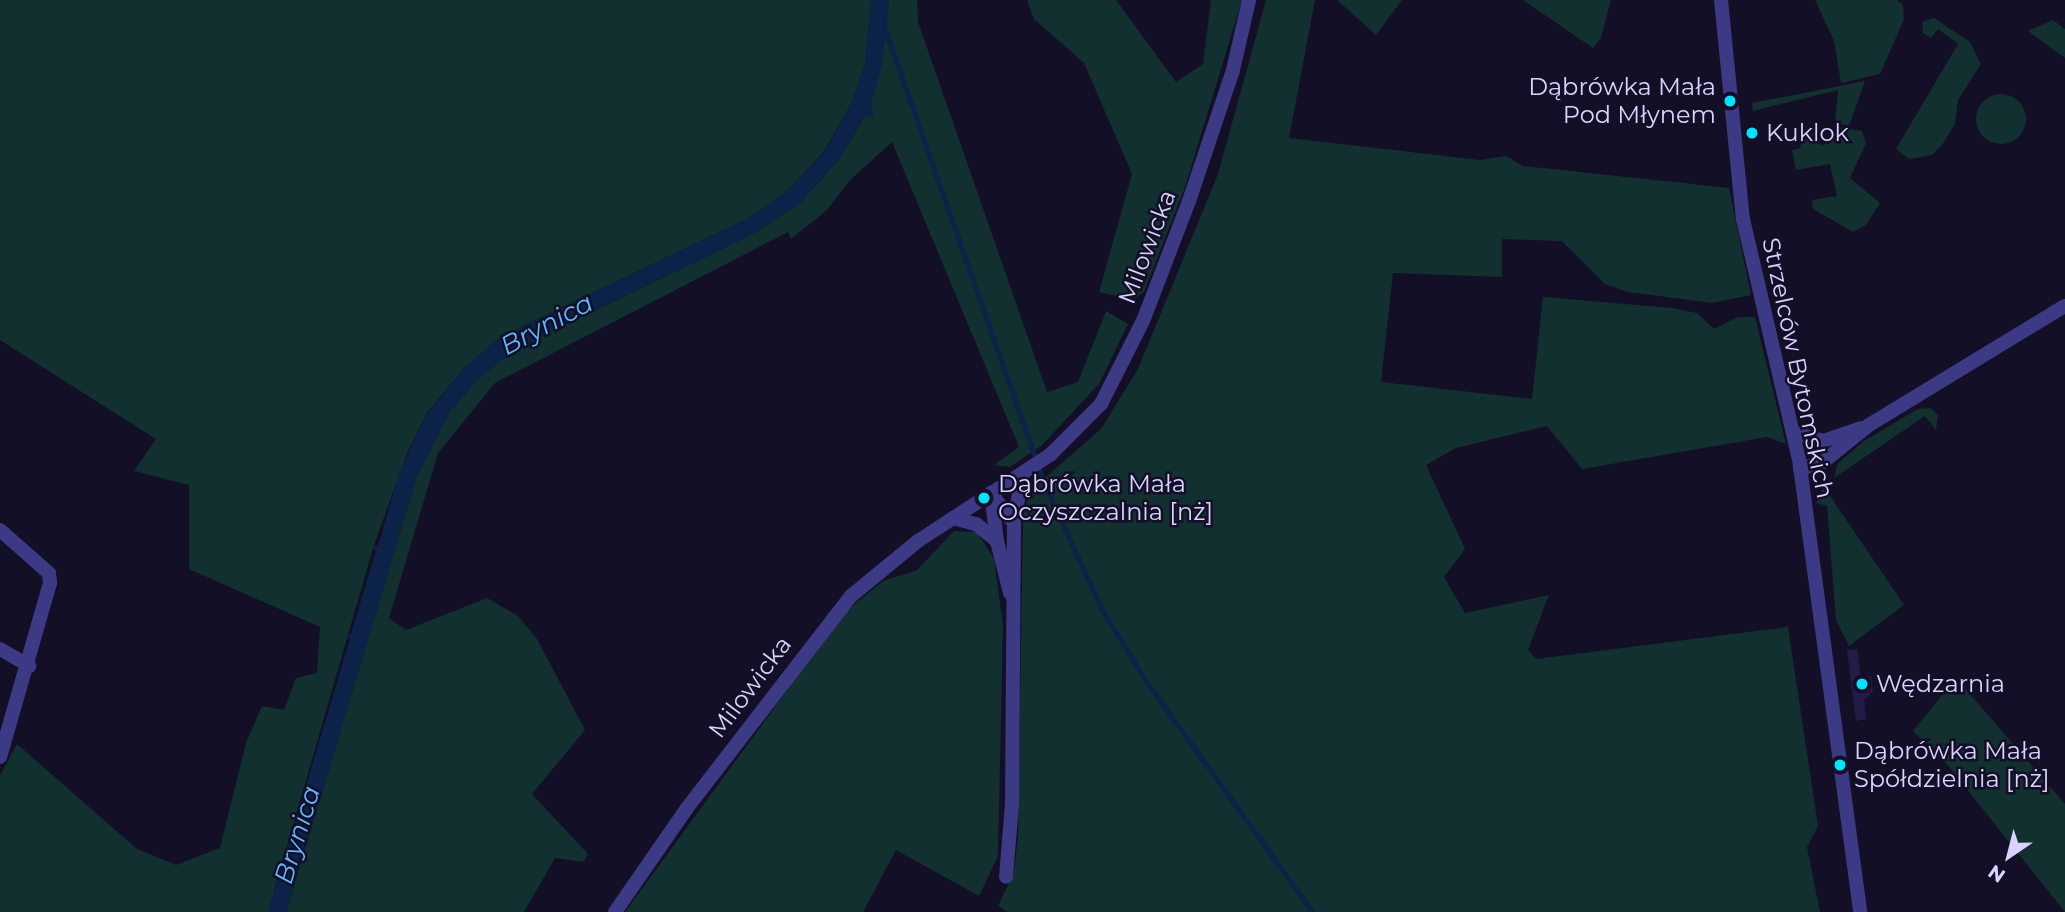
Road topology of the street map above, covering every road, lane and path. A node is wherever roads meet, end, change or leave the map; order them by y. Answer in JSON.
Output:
{"nodes":[{"id":1,"x":1249,"y":0,"type":"edge"},
{"id":2,"x":1721,"y":0,"type":"edge"},
{"id":3,"x":2065,"y":306,"type":"edge"},
{"id":4,"x":1869,"y":425,"type":"junction"},
{"id":5,"x":1794,"y":433,"type":"junction"},
{"id":6,"x":1823,"y":440,"type":"junction"},
{"id":7,"x":1800,"y":464,"type":"junction"},
{"id":8,"x":1024,"y":472,"type":"junction"},
{"id":9,"x":991,"y":494,"type":"junction"},
{"id":10,"x":953,"y":518,"type":"junction"},
{"id":11,"x":1014,"y":523,"type":"junction"},
{"id":12,"x":0,"y":530,"type":"edge"},
{"id":13,"x":997,"y":541,"type":"junction"},
{"id":14,"x":1012,"y":601,"type":"junction"},
{"id":15,"x":0,"y":649,"type":"edge"},
{"id":16,"x":29,"y":666,"type":"junction"},
{"id":17,"x":0,"y":757,"type":"edge"},
{"id":18,"x":1006,"y":877,"type":"dead end"},
{"id":19,"x":615,"y":912,"type":"edge"},
{"id":20,"x":1860,"y":912,"type":"edge"}],
"edges":[{"from":1,"to":8,"type":"street","name":"Milowicka"},
{"from":2,"to":5,"type":"street","name":"Strzelców Bytomskich"},
{"from":3,"to":4,"type":"street"},
{"from":4,"to":6,"type":"street"},
{"from":4,"to":7,"type":"street"},
{"from":5,"to":6,"type":"street"},
{"from":5,"to":7,"type":"street","name":"Strzelców Bytomskich"},
{"from":6,"to":7,"type":"street"},
{"from":7,"to":20,"type":"street","name":"Strzelców Bytomskich"},
{"from":8,"to":9,"type":"street","name":"Milowicka"},
{"from":8,"to":11,"type":"street"},
{"from":9,"to":10,"type":"street","name":"Milowicka"},
{"from":9,"to":11,"type":"street"},
{"from":9,"to":13,"type":"street"},
{"from":10,"to":13,"type":"street"},
{"from":10,"to":19,"type":"street","name":"Milowicka"},
{"from":11,"to":14,"type":"street"},
{"from":12,"to":16,"type":"street"},
{"from":13,"to":14,"type":"street"},
{"from":14,"to":18,"type":"street"},
{"from":15,"to":16,"type":"street"},
{"from":16,"to":17,"type":"street"}]}
